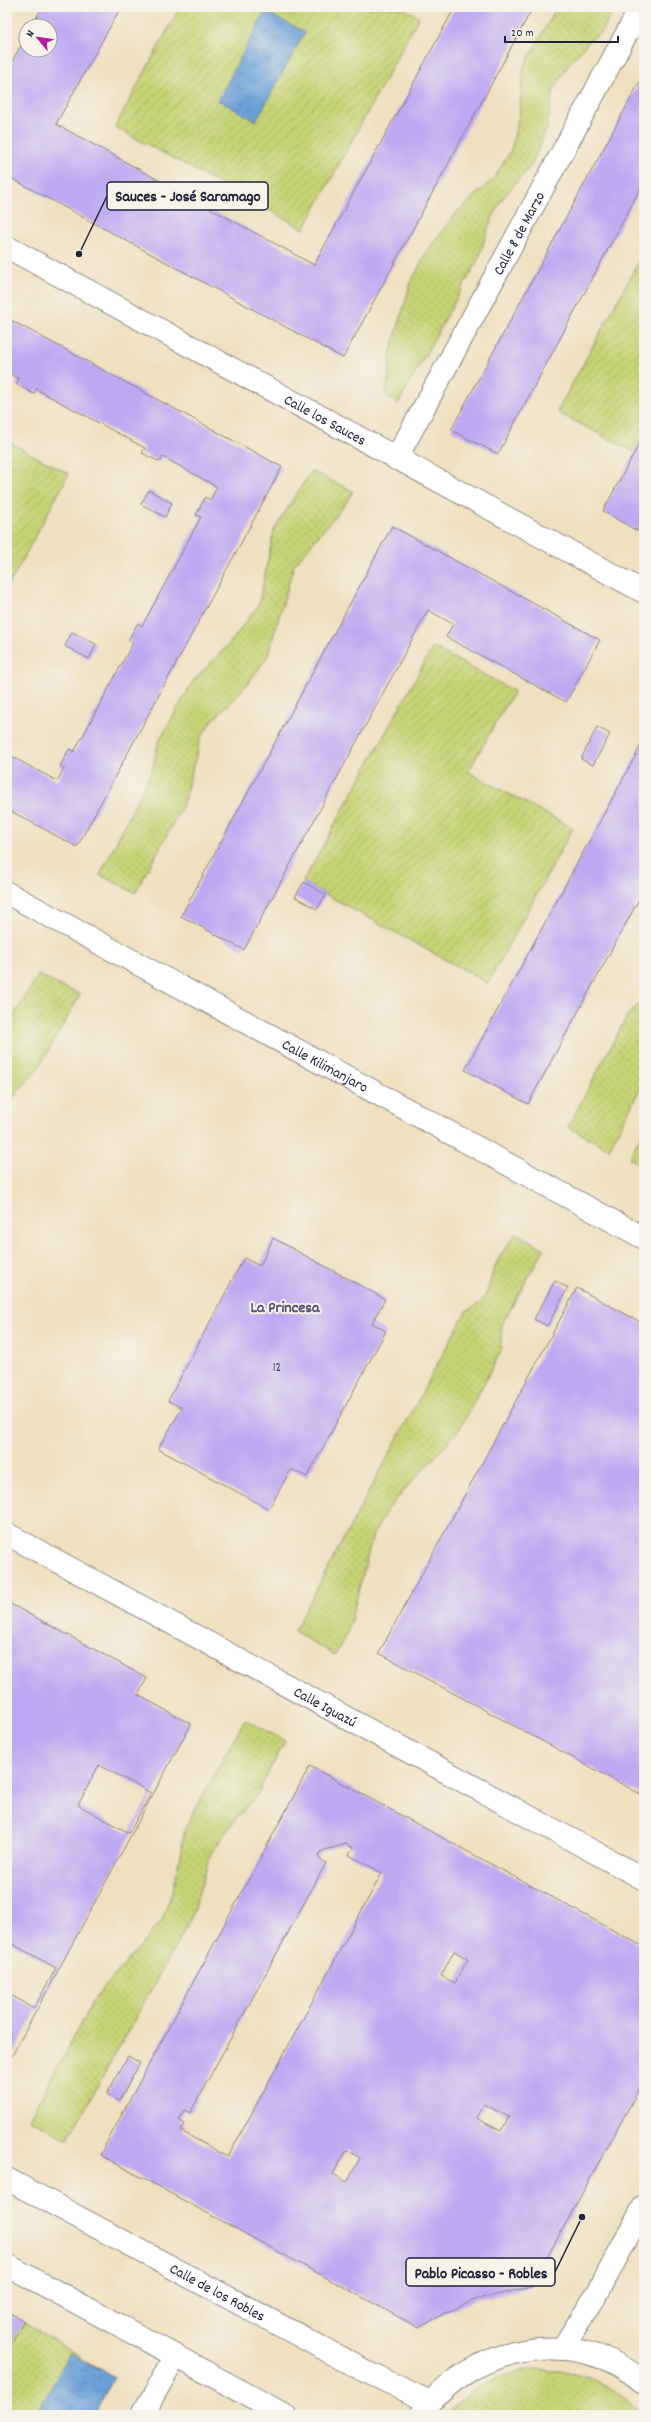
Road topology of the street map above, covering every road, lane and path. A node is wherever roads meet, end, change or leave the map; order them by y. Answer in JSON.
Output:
{"nodes":[{"id":1,"x":641,"y":7,"type":"edge"},
{"id":2,"x":7,"y":247,"type":"edge"},
{"id":3,"x":396,"y":459,"type":"junction"},
{"id":4,"x":644,"y":592,"type":"edge"},
{"id":5,"x":7,"y":893,"type":"edge"},
{"id":6,"x":644,"y":1238,"type":"edge"},
{"id":7,"x":7,"y":1534,"type":"edge"},
{"id":8,"x":644,"y":1879,"type":"edge"},
{"id":9,"x":7,"y":2178,"type":"edge"},
{"id":10,"x":644,"y":2206,"type":"edge"},
{"id":11,"x":7,"y":2265,"type":"edge"},
{"id":12,"x":562,"y":2349,"type":"junction"},
{"id":13,"x":176,"y":2356,"type":"junction"},
{"id":14,"x":644,"y":2383,"type":"edge"},
{"id":15,"x":426,"y":2408,"type":"edge"},
{"id":16,"x":142,"y":2415,"type":"edge"},
{"id":17,"x":284,"y":2415,"type":"edge"}],
"edges":[{"from":1,"to":3,"type":"street","name":"Calle 8 de Marzo"},
{"from":2,"to":3,"type":"street","name":"Calle los Sauces"},
{"from":3,"to":4,"type":"street","name":"Calle los Sauces"},
{"from":5,"to":6,"type":"street","name":"Calle Kilimanjaro"},
{"from":7,"to":8,"type":"street","name":"Calle Iguazú"},
{"from":9,"to":15,"type":"street","name":"Calle de los Robles"},
{"from":10,"to":12,"type":"street"},
{"from":11,"to":13,"type":"street"},
{"from":12,"to":14,"type":"street"},
{"from":12,"to":15,"type":"street"},
{"from":13,"to":16,"type":"street"},
{"from":13,"to":17,"type":"street"}]}
